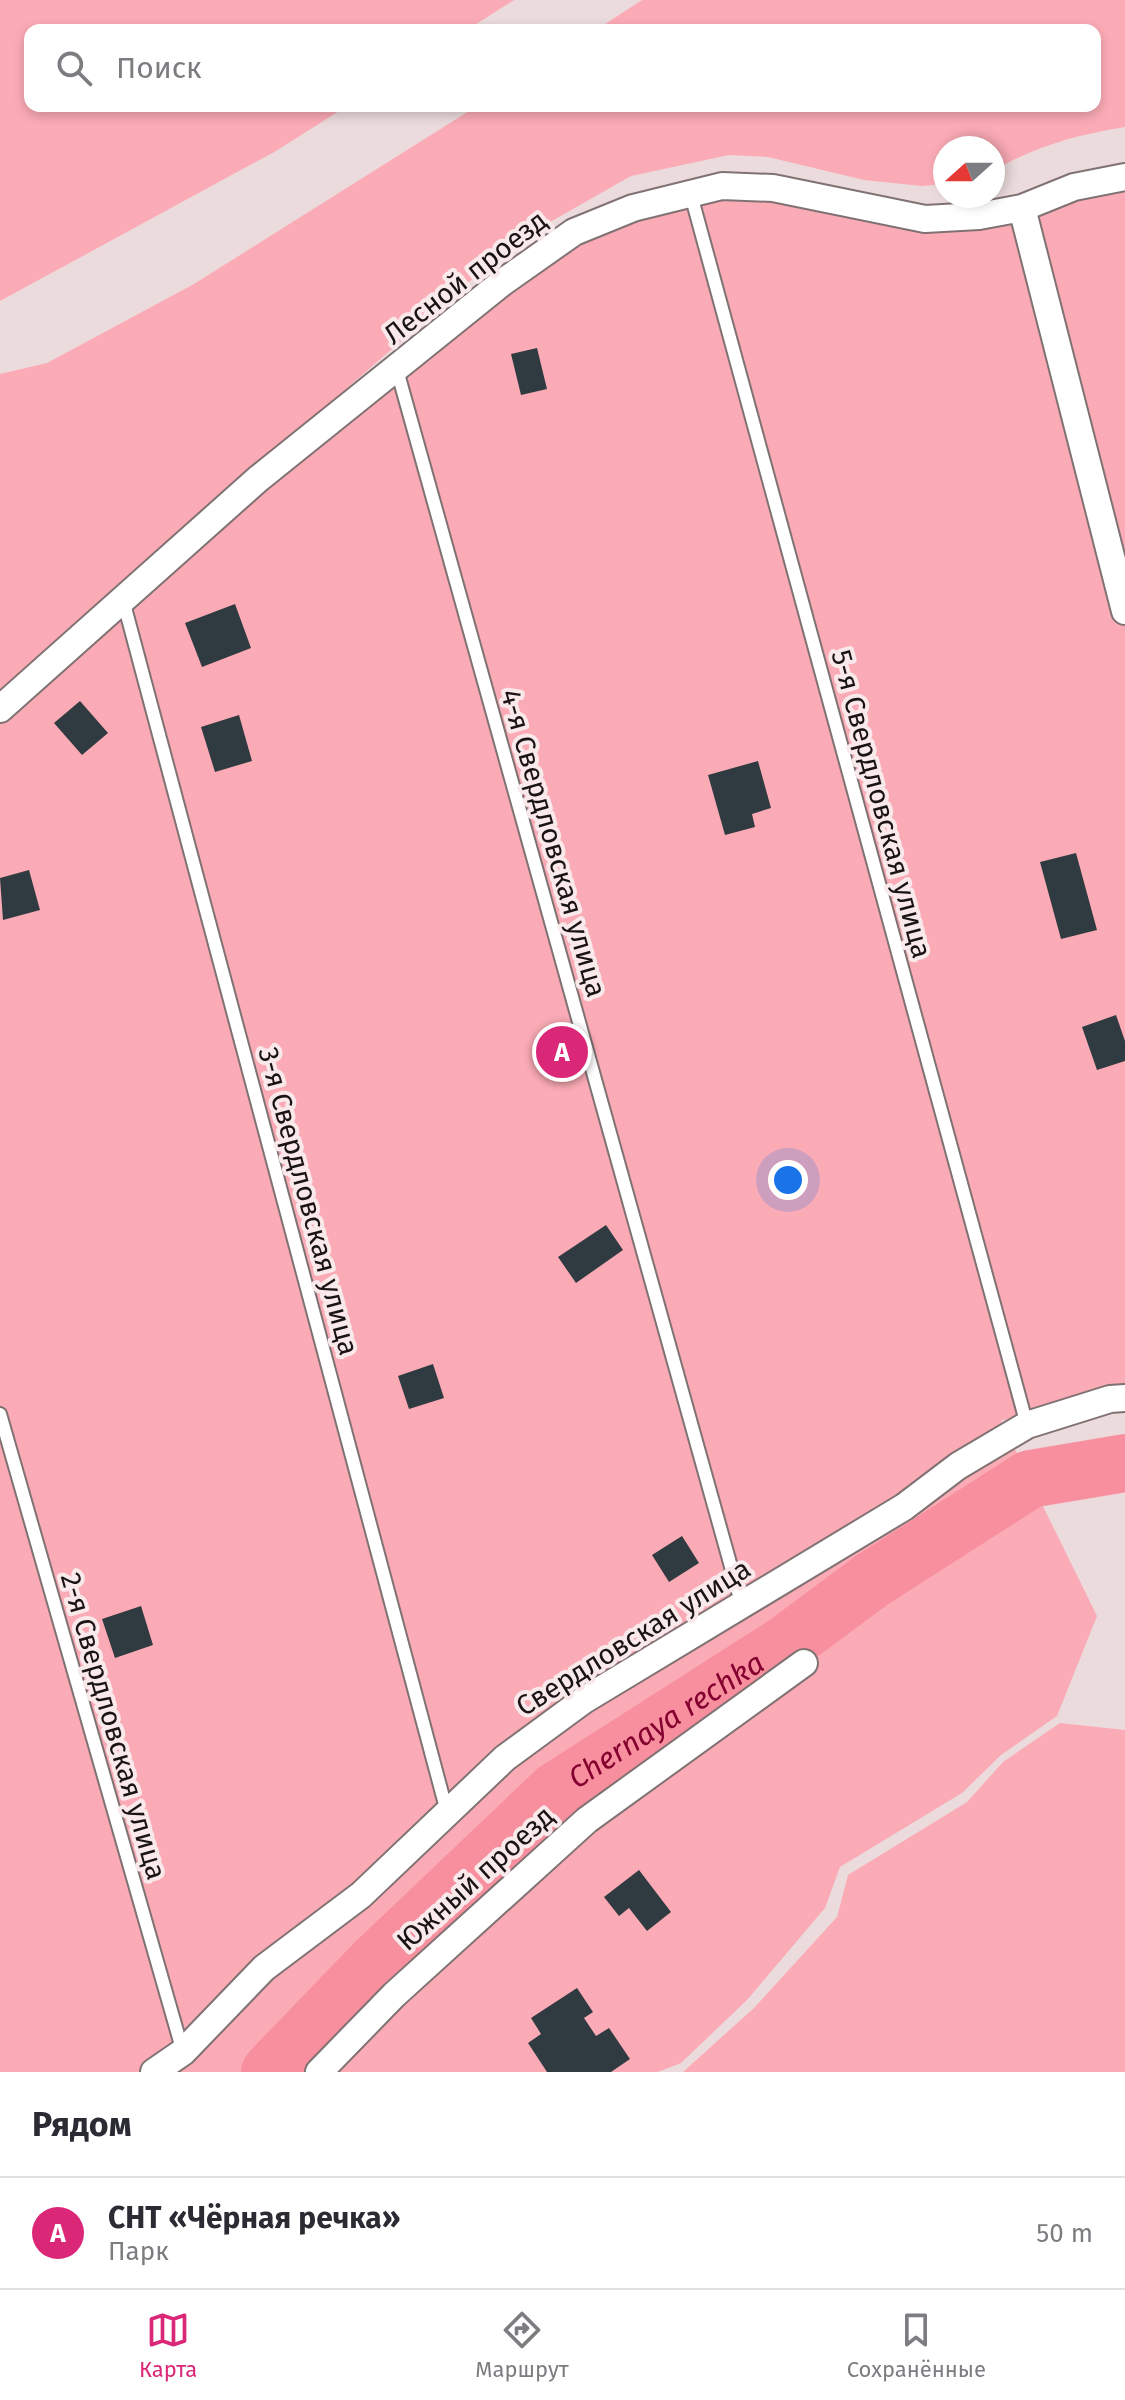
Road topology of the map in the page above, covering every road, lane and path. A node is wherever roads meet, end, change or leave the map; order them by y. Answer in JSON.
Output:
{"nodes":[{"id":1,"x":1125,"y":177,"type":"edge"},
{"id":2,"x":691,"y":195,"type":"junction"},
{"id":3,"x":1022,"y":208,"type":"junction"},
{"id":4,"x":397,"y":370,"type":"junction"},
{"id":5,"x":123,"y":599,"type":"junction"},
{"id":6,"x":1125,"y":611,"type":"edge"},
{"id":7,"x":0,"y":709,"type":"edge"},
{"id":8,"x":1125,"y":1398,"type":"edge"},
{"id":9,"x":0,"y":1414,"type":"edge"},
{"id":10,"x":1027,"y":1425,"type":"junction"},
{"id":11,"x":742,"y":1606,"type":"junction"},
{"id":12,"x":804,"y":1663,"type":"dead end"},
{"id":13,"x":448,"y":1815,"type":"junction"},
{"id":14,"x":183,"y":2052,"type":"junction"},
{"id":15,"x":154,"y":2072,"type":"edge"},
{"id":16,"x":319,"y":2072,"type":"edge"}],
"edges":[{"from":1,"to":3,"type":"street","name":"Лесной проезд"},
{"from":2,"to":3,"type":"street","name":"Лесной проезд"},
{"from":2,"to":4,"type":"street","name":"Лесной проезд"},
{"from":2,"to":10,"type":"lane","name":"5-я Свердловская улица"},
{"from":3,"to":6,"type":"street"},
{"from":4,"to":5,"type":"street","name":"Лесной проезд"},
{"from":4,"to":11,"type":"lane","name":"4-я Свердловская улица"},
{"from":5,"to":7,"type":"street","name":"Лесной проезд"},
{"from":5,"to":13,"type":"lane","name":"3-я Свердловская улица"},
{"from":8,"to":10,"type":"street","name":"Свердловская улица"},
{"from":9,"to":14,"type":"lane","name":"2-я Свердловская улица"},
{"from":10,"to":11,"type":"street","name":"Свердловская улица"},
{"from":11,"to":13,"type":"street","name":"Свердловская улица"},
{"from":12,"to":16,"type":"street","name":"Южный проезд"},
{"from":13,"to":14,"type":"street","name":"Свердловская улица"},
{"from":14,"to":15,"type":"street","name":"Свердловская улица"}]}
